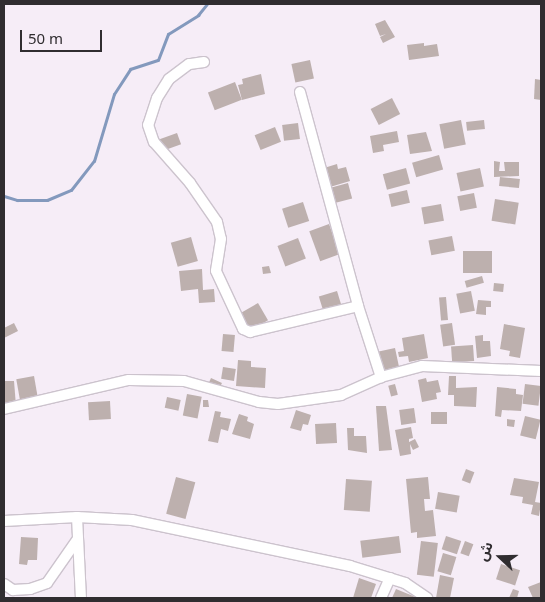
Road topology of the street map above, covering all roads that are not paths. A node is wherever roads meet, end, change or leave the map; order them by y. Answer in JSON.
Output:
{"nodes":[{"id":1,"x":204,"y":62,"type":"dead end"},
{"id":2,"x":300,"y":92,"type":"dead end"},
{"id":3,"x":358,"y":306,"type":"junction"},
{"id":4,"x":541,"y":371,"type":"edge"},
{"id":5,"x":381,"y":377,"type":"junction"},
{"id":6,"x":4,"y":410,"type":"edge"},
{"id":7,"x":77,"y":518,"type":"junction"},
{"id":8,"x":4,"y":521,"type":"edge"},
{"id":9,"x":77,"y":540,"type":"junction"},
{"id":10,"x":390,"y":578,"type":"junction"},
{"id":11,"x":4,"y":584,"type":"edge"},
{"id":12,"x":80,"y":598,"type":"edge"},
{"id":13,"x":381,"y":598,"type":"edge"},
{"id":14,"x":427,"y":598,"type":"edge"}],
"edges":[{"from":1,"to":3,"type":"street"},
{"from":2,"to":3,"type":"street"},
{"from":3,"to":5,"type":"street"},
{"from":4,"to":5,"type":"street"},
{"from":5,"to":6,"type":"street"},
{"from":7,"to":8,"type":"street"},
{"from":7,"to":9,"type":"street"},
{"from":7,"to":10,"type":"street"},
{"from":9,"to":11,"type":"street"},
{"from":9,"to":12,"type":"street"},
{"from":10,"to":13,"type":"street"},
{"from":10,"to":14,"type":"street"}]}
